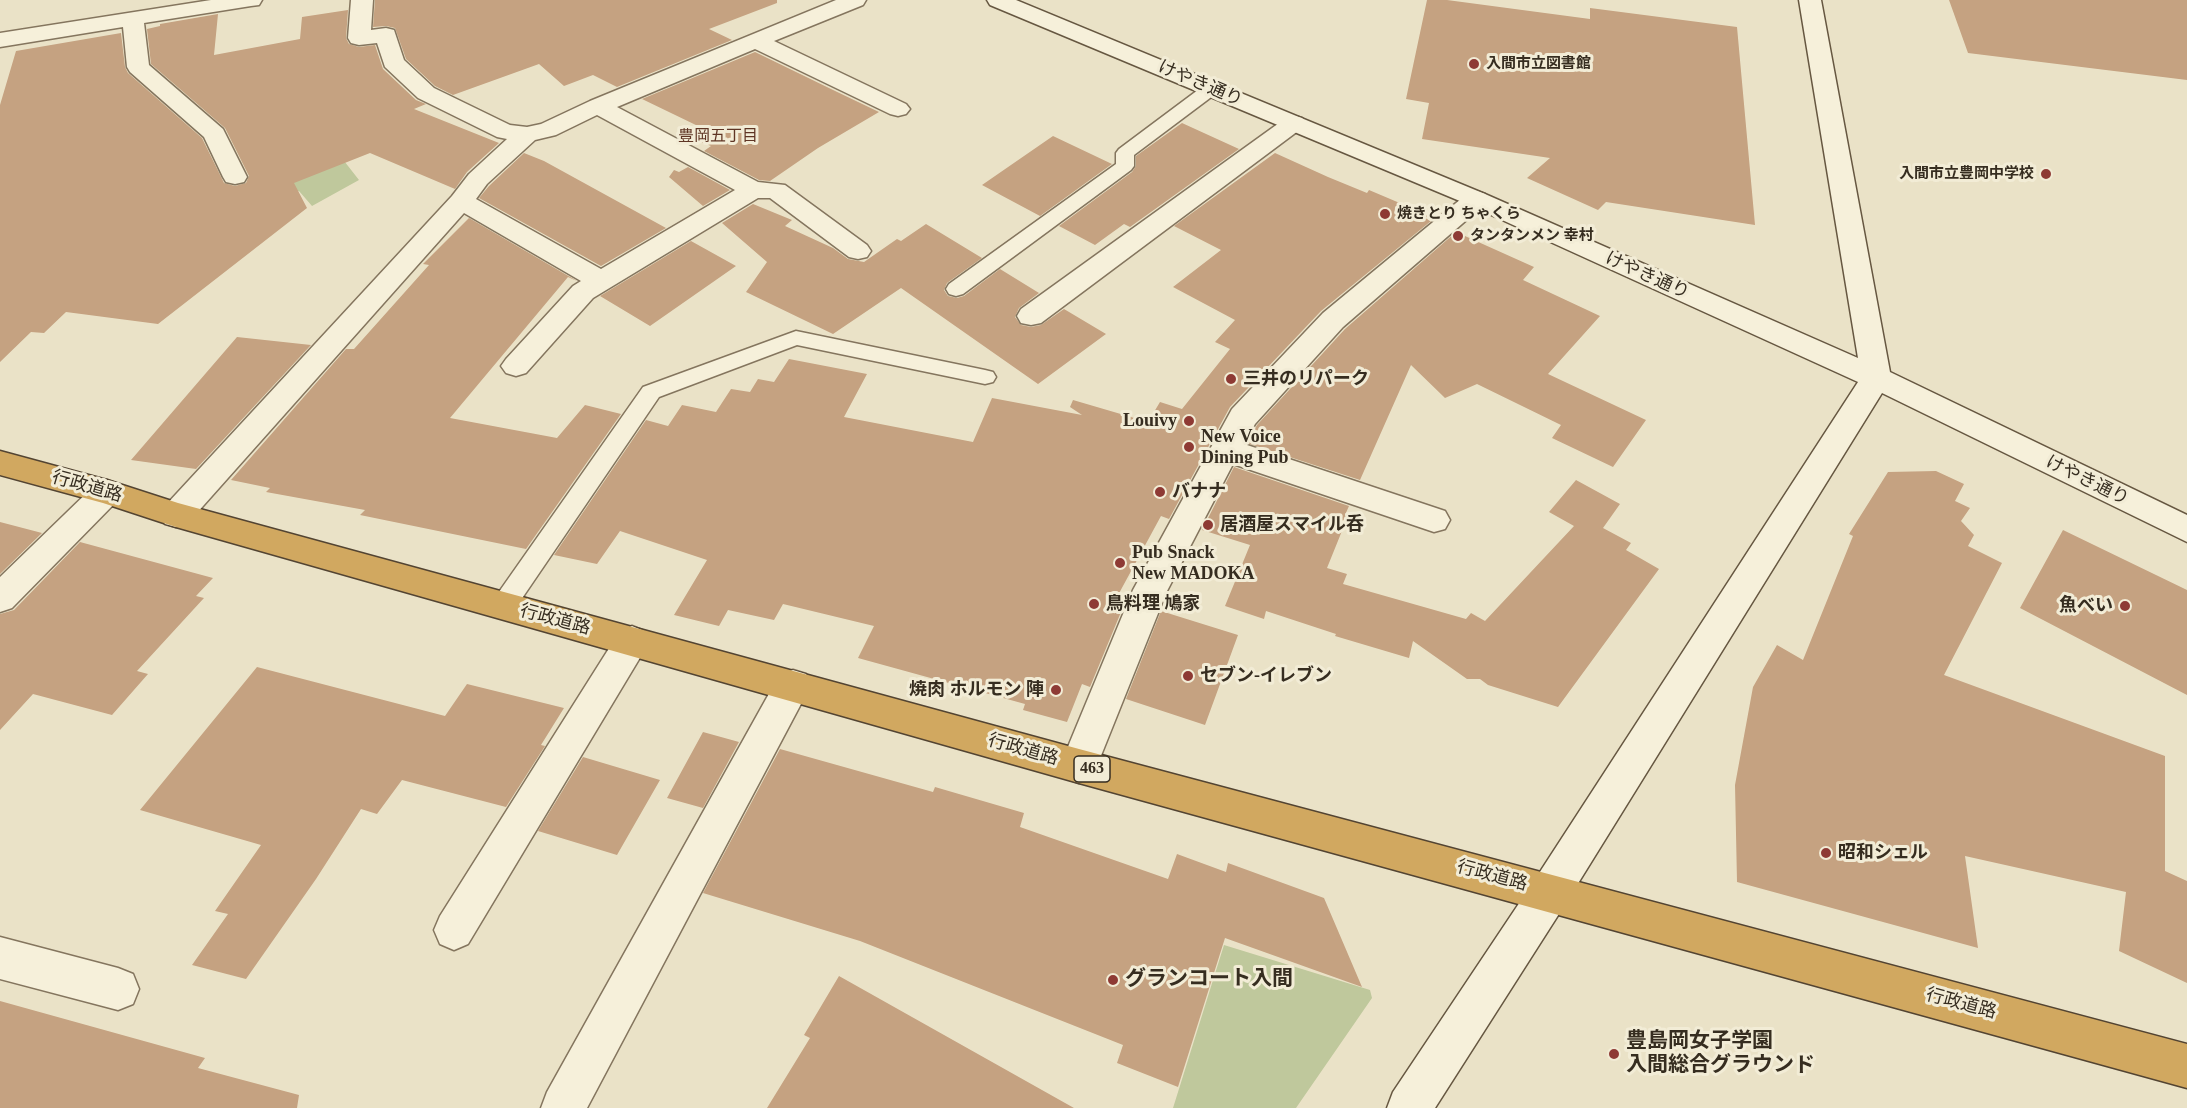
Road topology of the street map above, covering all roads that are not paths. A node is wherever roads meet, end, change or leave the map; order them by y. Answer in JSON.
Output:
{"nodes":[{"id":1,"x":251,"y":0,"type":"edge"},
{"id":2,"x":362,"y":0,"type":"edge"},
{"id":3,"x":855,"y":0,"type":"edge"},
{"id":4,"x":998,"y":0,"type":"edge"},
{"id":5,"x":1810,"y":0,"type":"edge"},
{"id":6,"x":133,"y":20,"type":"junction"},
{"id":7,"x":0,"y":40,"type":"edge"},
{"id":8,"x":755,"y":41,"type":"junction"},
{"id":9,"x":1212,"y":88,"type":"junction"},
{"id":10,"x":597,"y":106,"type":"junction"},
{"id":11,"x":898,"y":109,"type":"dead end"},
{"id":12,"x":1294,"y":123,"type":"junction"},
{"id":13,"x":527,"y":134,"type":"junction"},
{"id":14,"x":235,"y":177,"type":"dead end"},
{"id":15,"x":753,"y":190,"type":"junction"},
{"id":16,"x":1476,"y":199,"type":"junction"},
{"id":17,"x":460,"y":201,"type":"junction"},
{"id":18,"x":858,"y":251,"type":"dead end"},
{"id":19,"x":601,"y":281,"type":"junction"},
{"id":20,"x":956,"y":289,"type":"dead end"},
{"id":21,"x":1031,"y":316,"type":"dead end"},
{"id":22,"x":516,"y":366,"type":"dead end"},
{"id":23,"x":985,"y":377,"type":"dead end"},
{"id":24,"x":1876,"y":378,"type":"junction"},
{"id":25,"x":1226,"y":450,"type":"junction"},
{"id":26,"x":0,"y":463,"type":"edge"},
{"id":27,"x":107,"y":492,"type":"junction"},
{"id":28,"x":176,"y":515,"type":"junction"},
{"id":29,"x":1434,"y":520,"type":"dead end"},
{"id":30,"x":2187,"y":529,"type":"edge"},
{"id":31,"x":0,"y":598,"type":"edge"},
{"id":32,"x":503,"y":606,"type":"junction"},
{"id":33,"x":632,"y":641,"type":"junction"},
{"id":34,"x":793,"y":685,"type":"junction"},
{"id":35,"x":1080,"y":766,"type":"junction"},
{"id":36,"x":1550,"y":892,"type":"junction"},
{"id":37,"x":454,"y":930,"type":"dead end"},
{"id":38,"x":0,"y":958,"type":"edge"},
{"id":39,"x":118,"y":989,"type":"dead end"},
{"id":40,"x":2187,"y":1066,"type":"edge"},
{"id":41,"x":563,"y":1108,"type":"edge"},
{"id":42,"x":1409,"y":1108,"type":"edge"}],
"edges":[{"from":1,"to":6,"type":"street"},
{"from":2,"to":13,"type":"street"},
{"from":3,"to":8,"type":"street"},
{"from":4,"to":9,"type":"street","name":"けやき通り"},
{"from":5,"to":24,"type":"street"},
{"from":6,"to":7,"type":"street"},
{"from":6,"to":14,"type":"street"},
{"from":8,"to":10,"type":"street"},
{"from":8,"to":11,"type":"street"},
{"from":9,"to":12,"type":"street","name":"けやき通り"},
{"from":9,"to":20,"type":"lane"},
{"from":10,"to":13,"type":"street"},
{"from":10,"to":15,"type":"street"},
{"from":12,"to":16,"type":"street","name":"けやき通り"},
{"from":12,"to":21,"type":"street"},
{"from":13,"to":17,"type":"street"},
{"from":15,"to":18,"type":"street"},
{"from":15,"to":19,"type":"street"},
{"from":16,"to":24,"type":"street","name":"けやき通り"},
{"from":16,"to":25,"type":"street"},
{"from":17,"to":19,"type":"street"},
{"from":17,"to":28,"type":"street"},
{"from":19,"to":22,"type":"street"},
{"from":23,"to":32,"type":"lane"},
{"from":24,"to":30,"type":"street","name":"けやき通り"},
{"from":24,"to":36,"type":"street"},
{"from":25,"to":29,"type":"street"},
{"from":25,"to":35,"type":"street"},
{"from":26,"to":27,"type":"highway","name":"行政道路","number":"463"},
{"from":27,"to":28,"type":"highway","name":"行政道路","number":"463"},
{"from":27,"to":31,"type":"street"},
{"from":28,"to":32,"type":"highway","name":"行政道路","number":"463"},
{"from":32,"to":33,"type":"highway","name":"行政道路","number":"463"},
{"from":33,"to":34,"type":"highway","name":"行政道路","number":"463"},
{"from":33,"to":37,"type":"street"},
{"from":34,"to":35,"type":"highway","name":"行政道路","number":"463"},
{"from":34,"to":41,"type":"street"},
{"from":35,"to":36,"type":"highway","name":"行政道路","number":"463"},
{"from":36,"to":40,"type":"highway","name":"行政道路","number":"463"},
{"from":36,"to":42,"type":"street"},
{"from":38,"to":39,"type":"street"}]}
